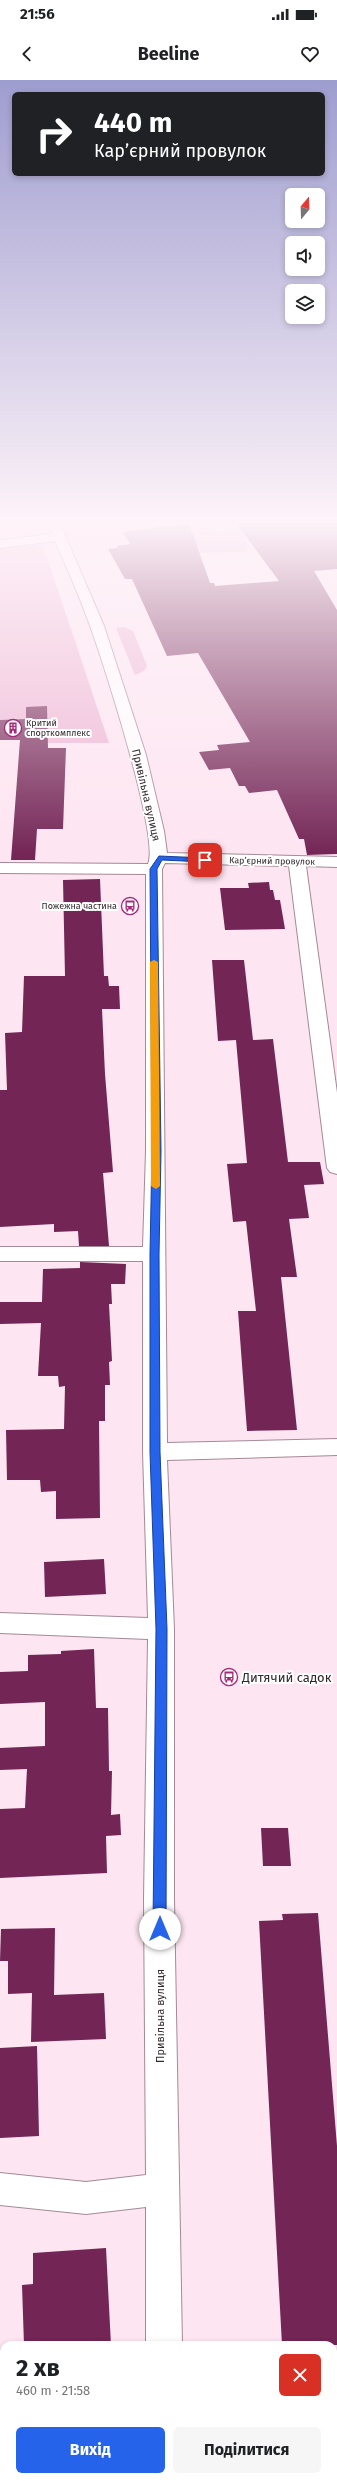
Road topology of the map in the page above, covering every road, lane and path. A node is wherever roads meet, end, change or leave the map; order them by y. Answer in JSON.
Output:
{"nodes":[{"id":1,"x":99,"y":631,"type":"edge"},
{"id":2,"x":297,"y":862,"type":"junction"},
{"id":3,"x":337,"y":862,"type":"edge"},
{"id":4,"x":156,"y":864,"type":"junction"},
{"id":5,"x":0,"y":868,"type":"edge"},
{"id":6,"x":337,"y":1168,"type":"edge"},
{"id":7,"x":0,"y":1254,"type":"edge"},
{"id":8,"x":154,"y":1254,"type":"junction"},
{"id":9,"x":337,"y":1447,"type":"edge"},
{"id":10,"x":155,"y":1452,"type":"junction"},
{"id":11,"x":0,"y":1623,"type":"edge"},
{"id":12,"x":161,"y":1629,"type":"junction"},
{"id":13,"x":0,"y":2189,"type":"edge"},
{"id":14,"x":162,"y":2189,"type":"junction"},
{"id":15,"x":164,"y":2341,"type":"edge"}],
"edges":[{"from":1,"to":4,"type":"street","name":"Привільна вулиця"},
{"from":2,"to":3,"type":"street","name":"Карʼєрний провулок"},
{"from":2,"to":4,"type":"street","name":"Карʼєрний провулок"},
{"from":2,"to":6,"type":"street"},
{"from":4,"to":5,"type":"street","name":"Карʼєрний провулок"},
{"from":4,"to":8,"type":"street","name":"Привільна вулиця"},
{"from":7,"to":8,"type":"street"},
{"from":8,"to":10,"type":"street","name":"Привільна вулиця"},
{"from":9,"to":10,"type":"street"},
{"from":10,"to":12,"type":"street","name":"Привільна вулиця"},
{"from":11,"to":12,"type":"street"},
{"from":12,"to":14,"type":"street","name":"Привільна вулиця"},
{"from":13,"to":14,"type":"street"},
{"from":14,"to":15,"type":"street","name":"Привільна вулиця"}]}
